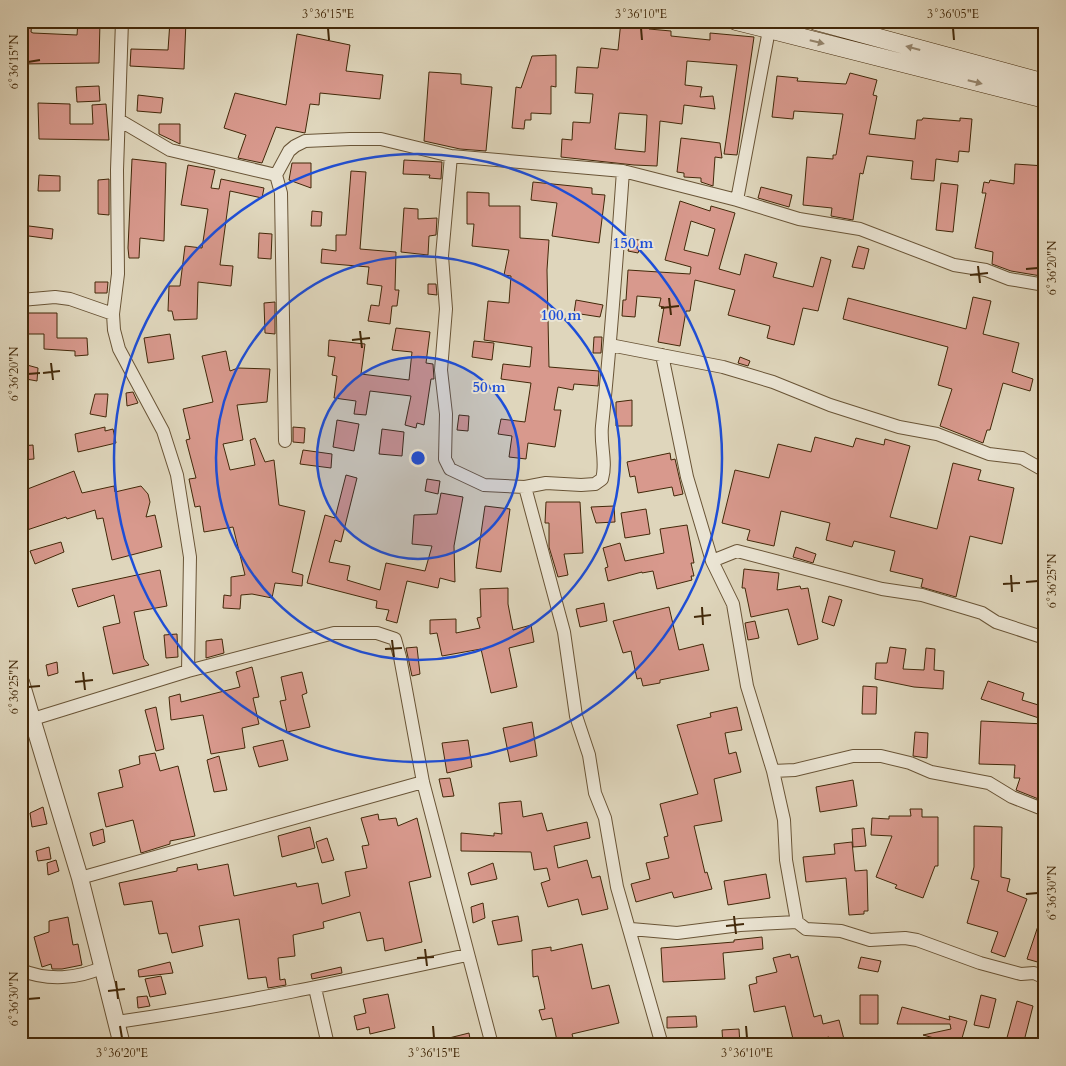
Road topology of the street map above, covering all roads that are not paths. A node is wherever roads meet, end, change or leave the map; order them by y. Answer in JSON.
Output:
{"nodes":[{"id":1,"x":122,"y":21,"type":"edge"},
{"id":2,"x":736,"y":21,"type":"edge"},
{"id":3,"x":816,"y":21,"type":"edge"},
{"id":4,"x":769,"y":30,"type":"junction"},
{"id":5,"x":1045,"y":83,"type":"edge"},
{"id":6,"x":1045,"y":99,"type":"edge"},
{"id":7,"x":119,"y":120,"type":"junction"},
{"id":8,"x":451,"y":156,"type":"junction"},
{"id":9,"x":623,"y":170,"type":"junction"},
{"id":10,"x":276,"y":174,"type":"junction"},
{"id":11,"x":737,"y":200,"type":"junction"},
{"id":12,"x":1045,"y":286,"type":"edge"},
{"id":13,"x":21,"y":300,"type":"edge"},
{"id":14,"x":113,"y":314,"type":"junction"},
{"id":15,"x":610,"y":345,"type":"junction"},
{"id":16,"x":662,"y":354,"type":"junction"},
{"id":17,"x":285,"y":441,"type":"dead end"},
{"id":18,"x":1045,"y":471,"type":"edge"},
{"id":19,"x":526,"y":487,"type":"junction"},
{"id":20,"x":712,"y":561,"type":"junction"},
{"id":21,"x":1045,"y":638,"type":"edge"},
{"id":22,"x":188,"y":671,"type":"junction"},
{"id":23,"x":21,"y":682,"type":"edge"},
{"id":24,"x":33,"y":719,"type":"junction"},
{"id":25,"x":773,"y":771,"type":"junction"},
{"id":26,"x":423,"y":782,"type":"junction"},
{"id":27,"x":1045,"y":810,"type":"edge"},
{"id":28,"x":80,"y":878,"type":"junction"},
{"id":29,"x":797,"y":922,"type":"junction"},
{"id":30,"x":631,"y":929,"type":"junction"},
{"id":31,"x":467,"y":955,"type":"junction"},
{"id":32,"x":103,"y":967,"type":"junction"},
{"id":33,"x":21,"y":970,"type":"edge"},
{"id":34,"x":1045,"y":978,"type":"edge"},
{"id":35,"x":316,"y":988,"type":"junction"},
{"id":36,"x":117,"y":1022,"type":"junction"},
{"id":37,"x":122,"y":1045,"type":"edge"},
{"id":38,"x":328,"y":1045,"type":"edge"},
{"id":39,"x":492,"y":1045,"type":"edge"},
{"id":40,"x":662,"y":1045,"type":"edge"}],
"edges":[{"from":1,"to":7,"type":"street"},
{"from":2,"to":4,"type":"main road"},
{"from":5,"to":3,"type":"main road","one_way":true},
{"from":4,"to":6,"type":"main road","one_way":true},
{"from":4,"to":11,"type":"street"},
{"from":7,"to":10,"type":"street"},
{"from":7,"to":14,"type":"street"},
{"from":8,"to":9,"type":"street"},
{"from":8,"to":10,"type":"street"},
{"from":8,"to":19,"type":"street"},
{"from":9,"to":11,"type":"street"},
{"from":9,"to":15,"type":"street"},
{"from":10,"to":17,"type":"street"},
{"from":11,"to":12,"type":"street"},
{"from":13,"to":14,"type":"street"},
{"from":14,"to":22,"type":"street"},
{"from":15,"to":16,"type":"street"},
{"from":15,"to":19,"type":"street"},
{"from":16,"to":18,"type":"street"},
{"from":16,"to":20,"type":"street"},
{"from":19,"to":30,"type":"street"},
{"from":20,"to":21,"type":"street"},
{"from":20,"to":25,"type":"street"},
{"from":22,"to":24,"type":"street"},
{"from":22,"to":26,"type":"street"},
{"from":23,"to":24,"type":"street"},
{"from":24,"to":28,"type":"street"},
{"from":25,"to":27,"type":"street"},
{"from":25,"to":29,"type":"street"},
{"from":26,"to":28,"type":"street"},
{"from":26,"to":31,"type":"street"},
{"from":28,"to":32,"type":"street"},
{"from":29,"to":30,"type":"street"},
{"from":29,"to":34,"type":"street"},
{"from":30,"to":40,"type":"street"},
{"from":31,"to":35,"type":"street"},
{"from":31,"to":39,"type":"street"},
{"from":32,"to":33,"type":"street"},
{"from":32,"to":36,"type":"street"},
{"from":35,"to":36,"type":"street"},
{"from":35,"to":38,"type":"street"},
{"from":36,"to":37,"type":"street"}]}
